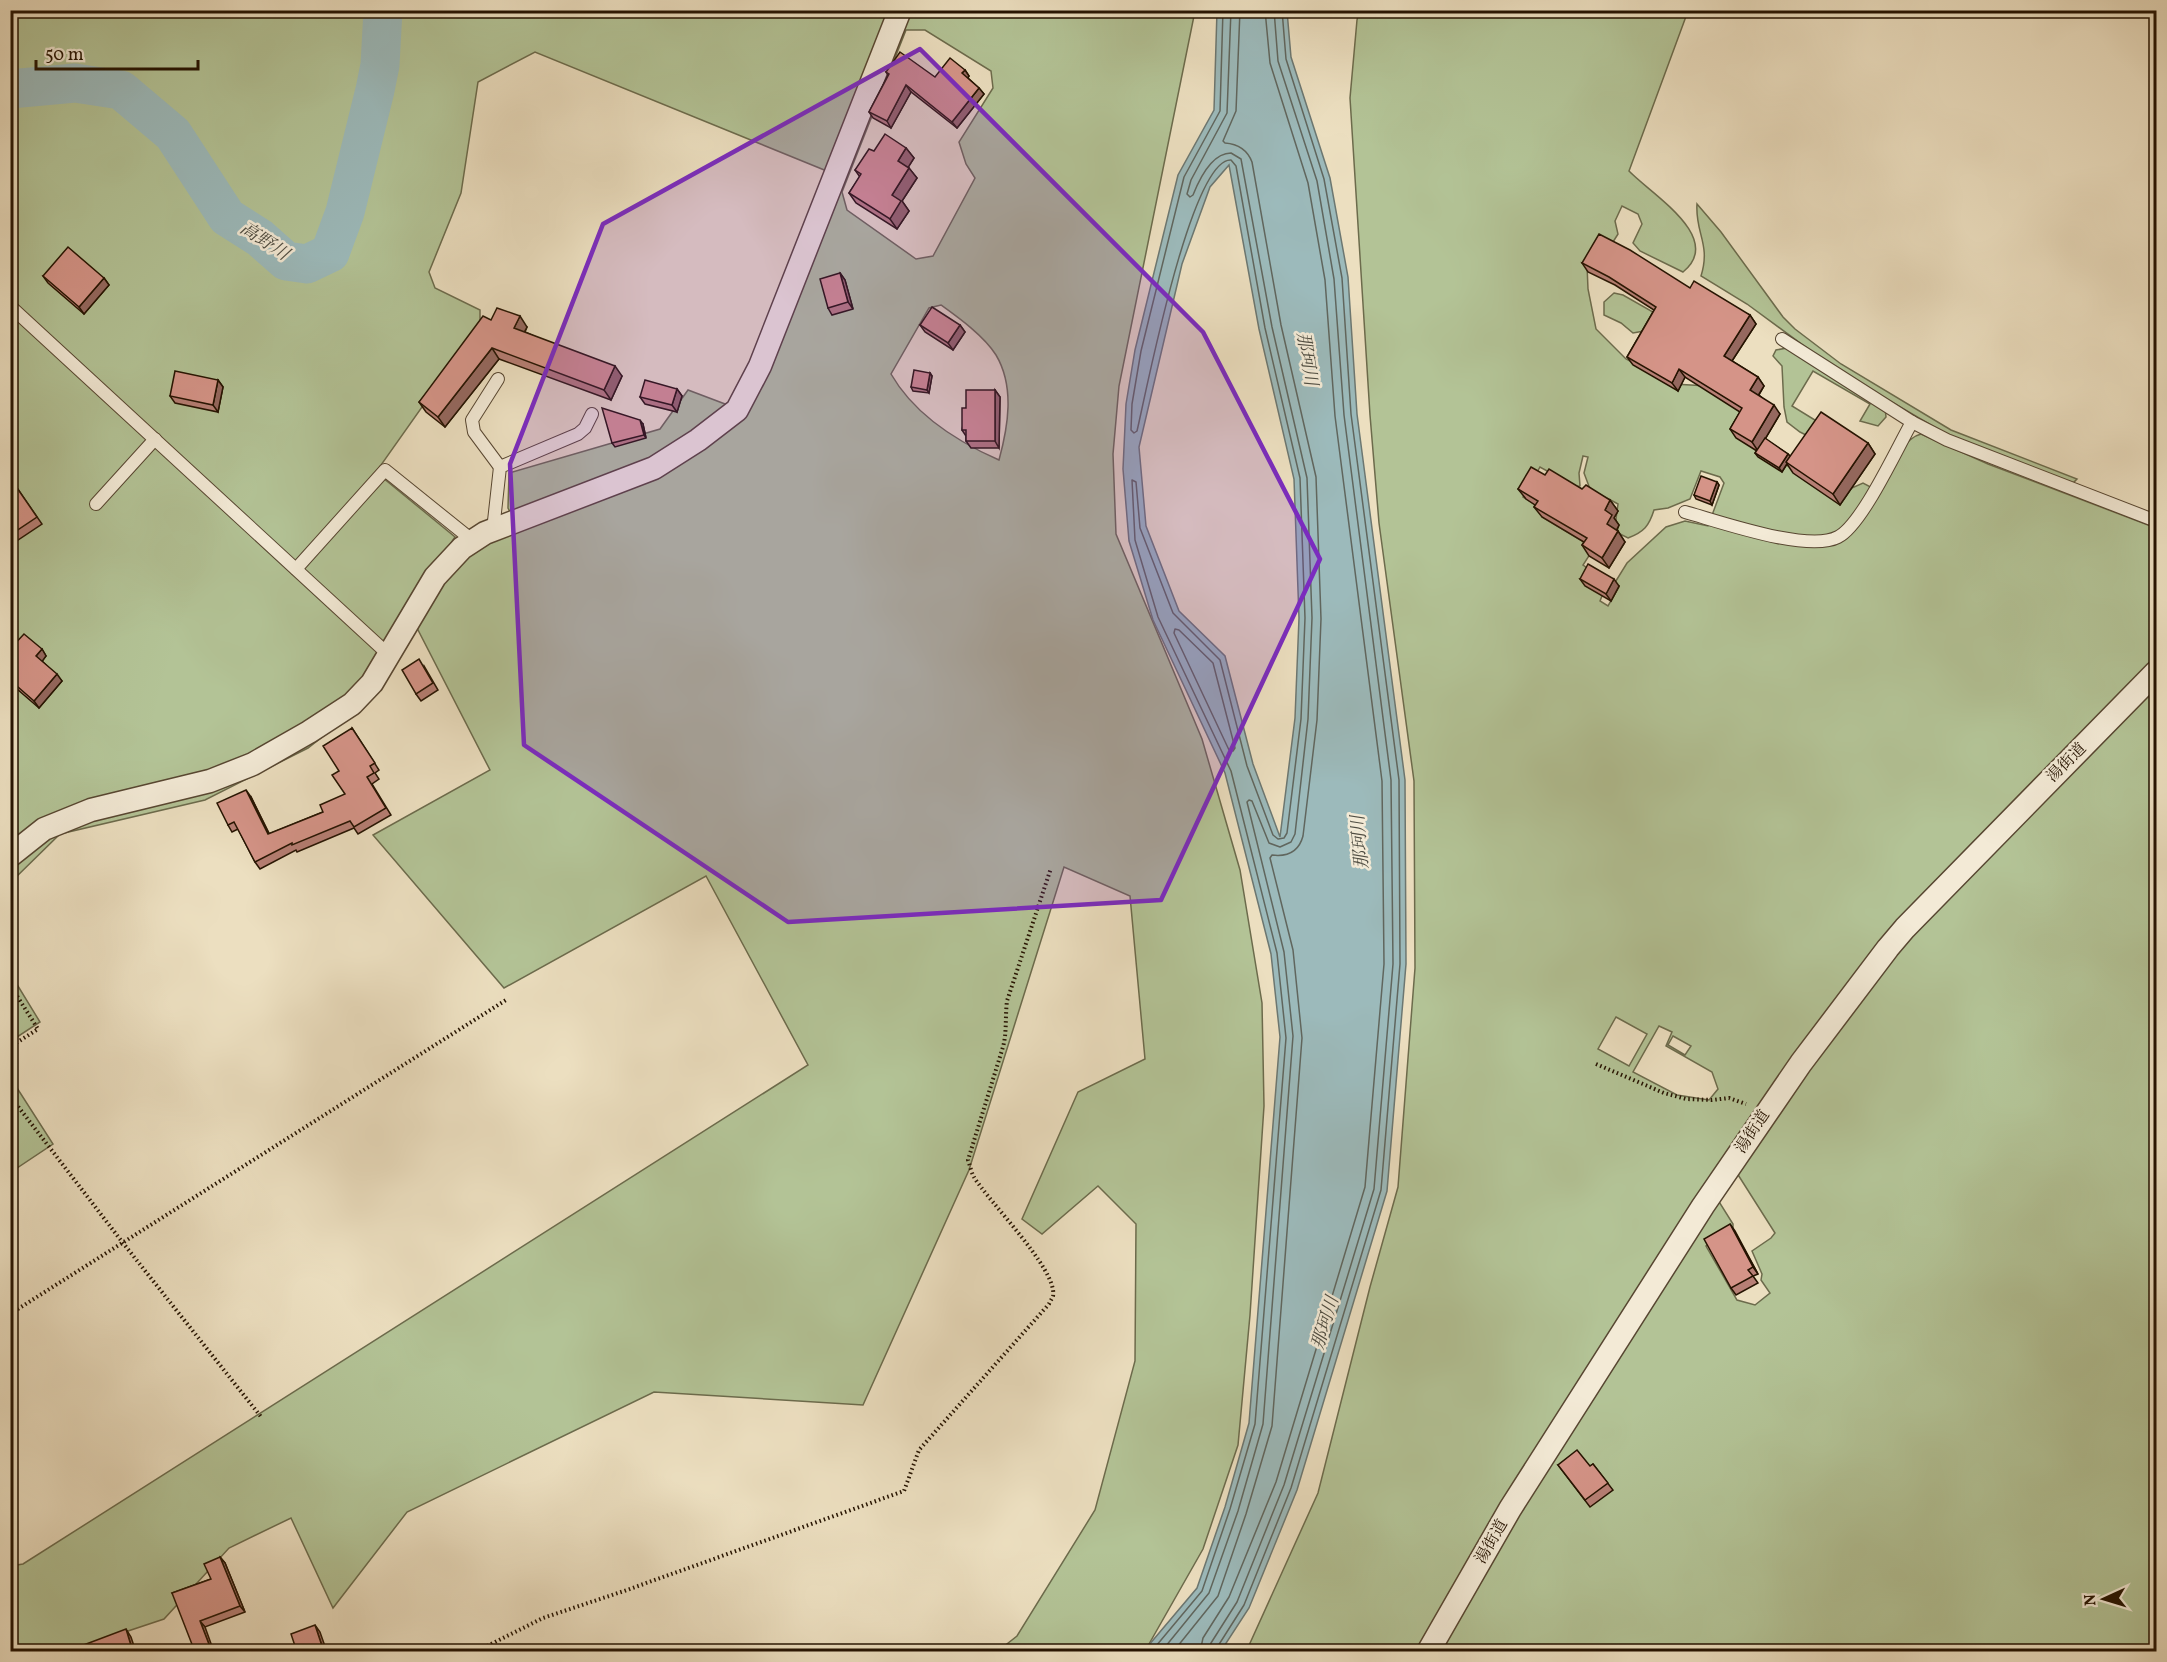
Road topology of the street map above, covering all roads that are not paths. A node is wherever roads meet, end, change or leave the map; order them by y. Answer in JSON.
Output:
{"nodes":[{"id":1,"x":900,"y":10,"type":"edge"},
{"id":2,"x":10,"y":306,"type":"edge"},
{"id":3,"x":1782,"y":339,"type":"dead end"},
{"id":4,"x":498,"y":379,"type":"dead end"},
{"id":5,"x":592,"y":414,"type":"dead end"},
{"id":6,"x":1912,"y":422,"type":"junction"},
{"id":7,"x":155,"y":439,"type":"junction"},
{"id":8,"x":500,"y":466,"type":"junction"},
{"id":9,"x":96,"y":504,"type":"dead end"},
{"id":10,"x":1685,"y":512,"type":"dead end"},
{"id":11,"x":2157,"y":521,"type":"edge"},
{"id":12,"x":482,"y":535,"type":"junction"},
{"id":13,"x":296,"y":569,"type":"junction"},
{"id":14,"x":389,"y":655,"type":"junction"},
{"id":15,"x":2157,"y":672,"type":"edge"},
{"id":16,"x":10,"y":856,"type":"edge"},
{"id":17,"x":1428,"y":1652,"type":"edge"}],
"edges":[{"from":1,"to":12,"type":"street"},
{"from":2,"to":7,"type":"lane"},
{"from":3,"to":6,"type":"lane"},
{"from":4,"to":8,"type":"lane"},
{"from":5,"to":8,"type":"lane"},
{"from":6,"to":10,"type":"lane"},
{"from":6,"to":11,"type":"lane"},
{"from":7,"to":9,"type":"lane"},
{"from":7,"to":13,"type":"lane"},
{"from":8,"to":12,"type":"lane"},
{"from":12,"to":13,"type":"lane"},
{"from":12,"to":14,"type":"street"},
{"from":13,"to":14,"type":"lane"},
{"from":14,"to":16,"type":"street"},
{"from":15,"to":17,"type":"street","name":"湯街道"}]}
